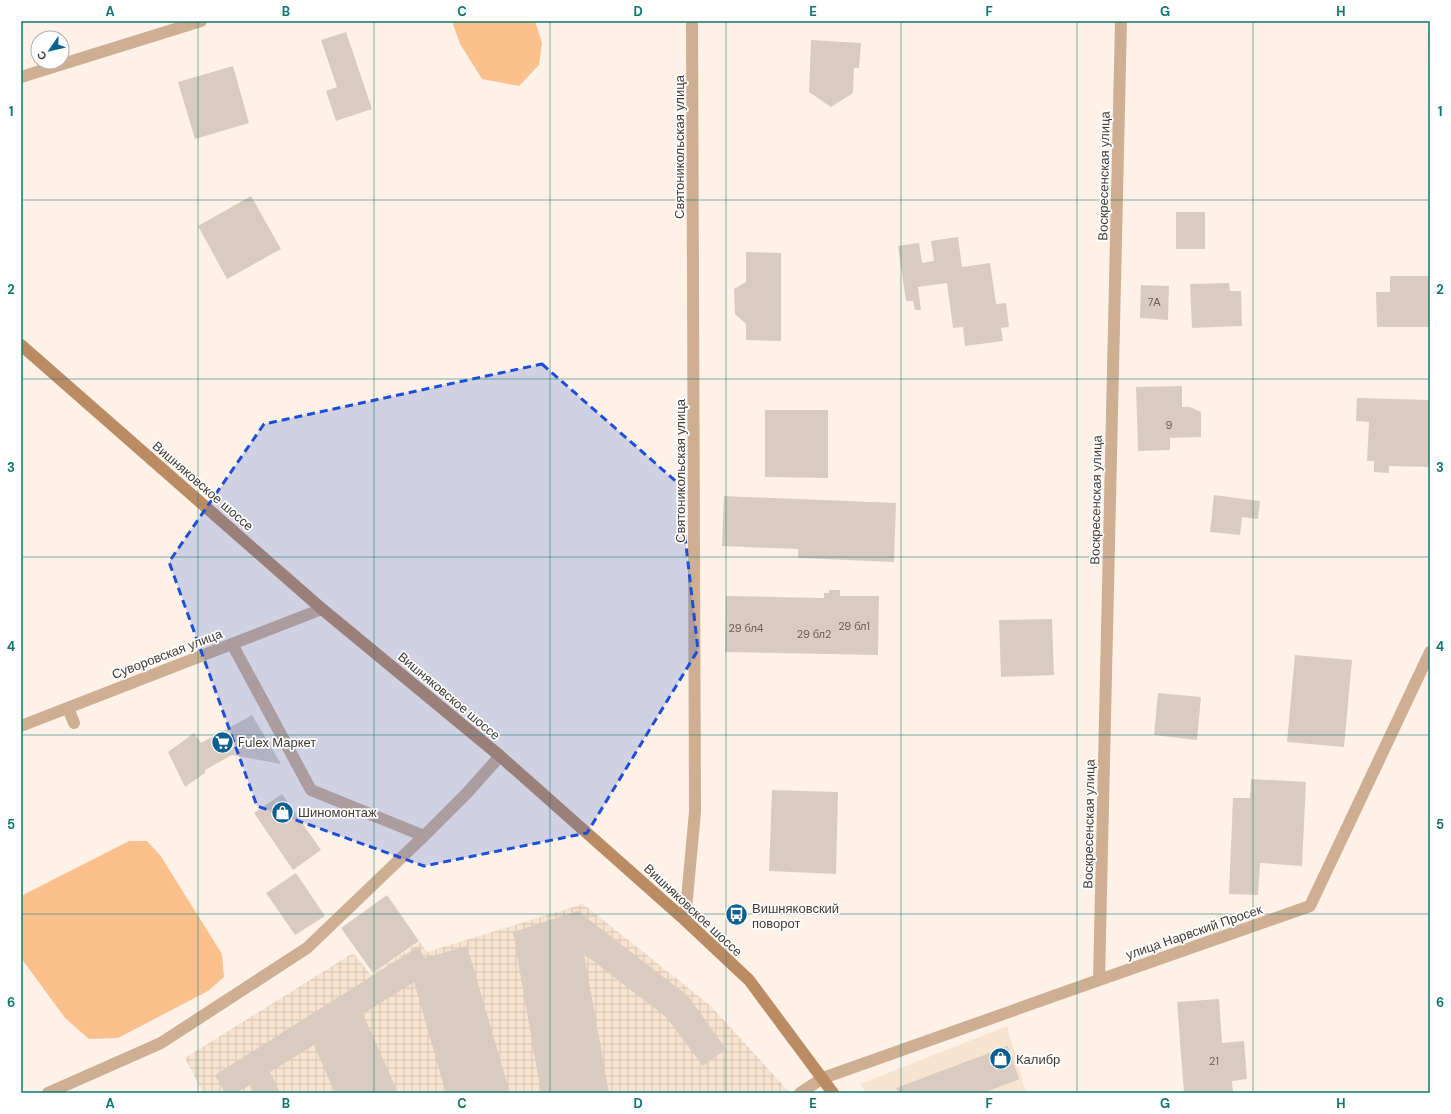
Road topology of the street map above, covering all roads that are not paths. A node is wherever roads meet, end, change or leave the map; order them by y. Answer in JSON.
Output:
{"nodes":[{"id":1,"x":201,"y":21,"type":"edge"},
{"id":2,"x":692,"y":21,"type":"edge"},
{"id":3,"x":1121,"y":21,"type":"edge"},
{"id":4,"x":21,"y":77,"type":"edge"},
{"id":5,"x":21,"y":345,"type":"edge"},
{"id":6,"x":322,"y":609,"type":"junction"},
{"id":7,"x":232,"y":644,"type":"junction"},
{"id":8,"x":1430,"y":652,"type":"edge"},
{"id":9,"x":68,"y":708,"type":"junction"},
{"id":10,"x":74,"y":723,"type":"dead end"},
{"id":11,"x":21,"y":726,"type":"edge"},
{"id":12,"x":500,"y":756,"type":"junction"},
{"id":13,"x":424,"y":836,"type":"junction"},
{"id":14,"x":685,"y":920,"type":"junction"},
{"id":15,"x":1099,"y":980,"type":"junction"},
{"id":16,"x":823,"y":1078,"type":"junction"},
{"id":17,"x":48,"y":1093,"type":"edge"},
{"id":18,"x":800,"y":1093,"type":"edge"},
{"id":19,"x":833,"y":1093,"type":"edge"}],
"edges":[{"from":1,"to":4,"type":"street"},
{"from":2,"to":14,"type":"street","name":"Святоникольская улица"},
{"from":3,"to":15,"type":"street","name":"Воскресенская улица"},
{"from":5,"to":6,"type":"street","name":"Вишняковское шоссе"},
{"from":6,"to":7,"type":"street","name":"Суворовская улица"},
{"from":6,"to":12,"type":"street","name":"Вишняковское шоссе"},
{"from":7,"to":9,"type":"street","name":"Суворовская улица"},
{"from":7,"to":13,"type":"street"},
{"from":8,"to":15,"type":"street","name":"улица Нарвский Просек"},
{"from":9,"to":10,"type":"street"},
{"from":9,"to":11,"type":"street","name":"Суворовская улица"},
{"from":12,"to":13,"type":"street"},
{"from":12,"to":14,"type":"street","name":"Вишняковское шоссе"},
{"from":13,"to":17,"type":"street"},
{"from":14,"to":16,"type":"street","name":"Вишняковское шоссе"},
{"from":15,"to":16,"type":"street","name":"улица Нарвский Просек"},
{"from":16,"to":18,"type":"street","name":"улица Нарвский Просек"},
{"from":16,"to":19,"type":"street","name":"Вишняковское шоссе"}]}
